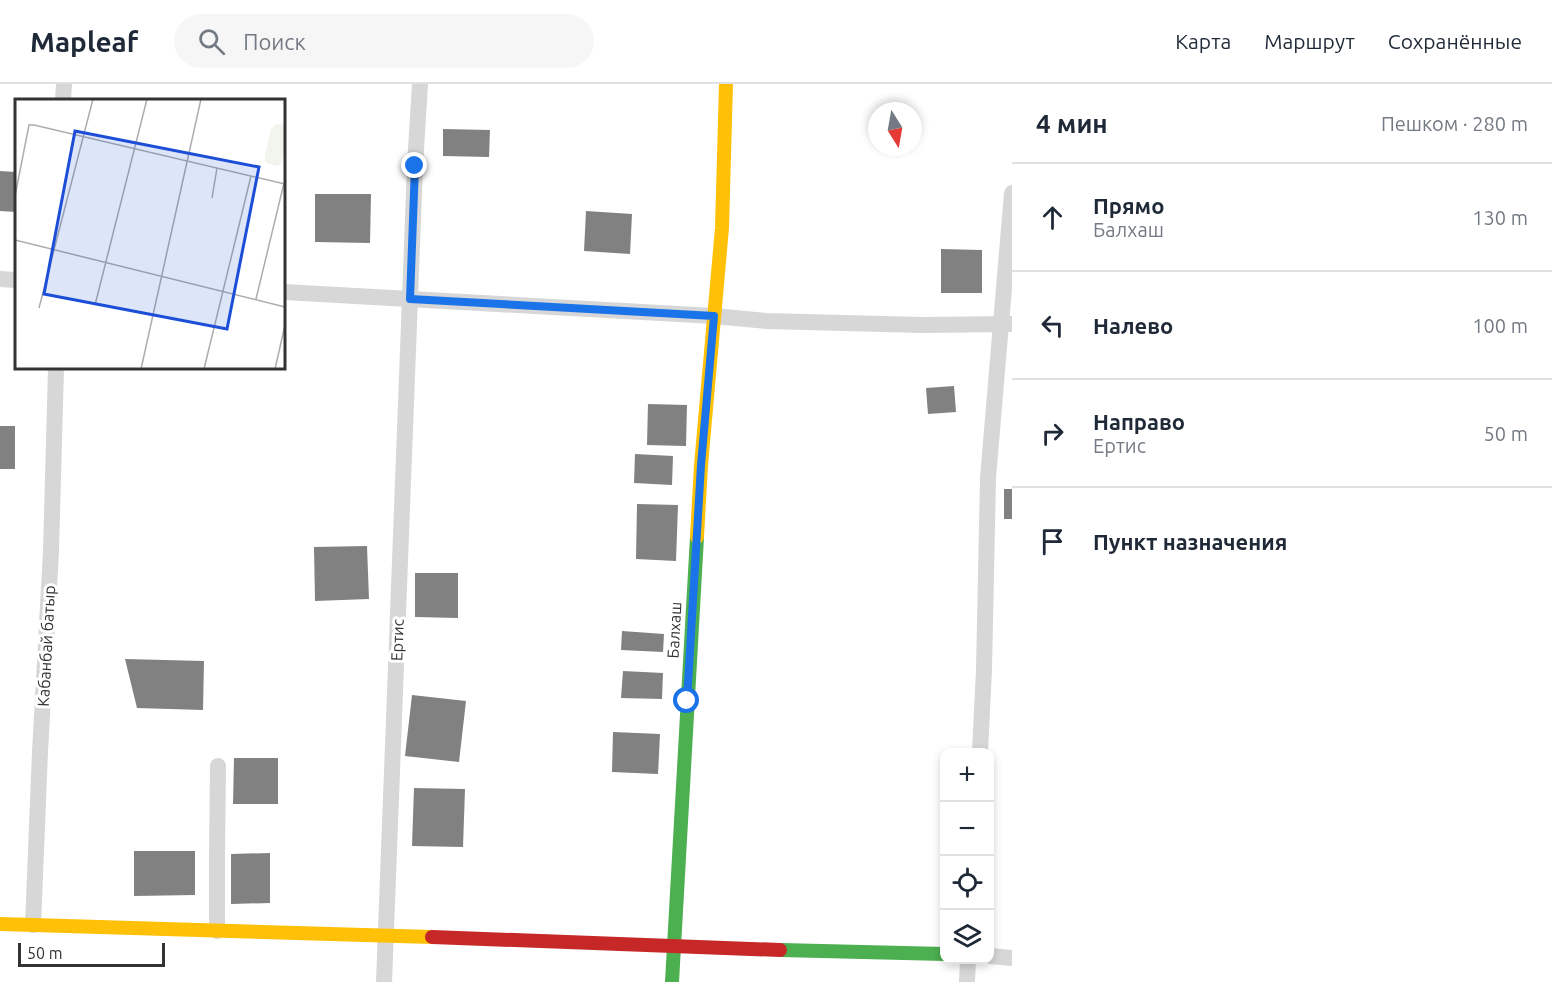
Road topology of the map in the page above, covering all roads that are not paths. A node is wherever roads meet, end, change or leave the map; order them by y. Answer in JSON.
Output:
{"nodes":[{"id":1,"x":64,"y":84,"type":"edge"},
{"id":2,"x":420,"y":84,"type":"edge"},
{"id":3,"x":726,"y":84,"type":"edge"},
{"id":4,"x":63,"y":99,"type":"edge"},
{"id":5,"x":1012,"y":193,"type":"edge"},
{"id":6,"x":0,"y":279,"type":"edge"},
{"id":7,"x":15,"y":280,"type":"edge"},
{"id":8,"x":285,"y":292,"type":"edge"},
{"id":9,"x":410,"y":299,"type":"junction"},
{"id":10,"x":714,"y":316,"type":"junction"},
{"id":11,"x":1007,"y":323,"type":"edge"},
{"id":12,"x":56,"y":369,"type":"edge"},
{"id":13,"x":980,"y":748,"type":"edge"},
{"id":14,"x":218,"y":766,"type":"dead end"},
{"id":15,"x":0,"y":924,"type":"edge"},
{"id":16,"x":33,"y":925,"type":"junction"},
{"id":17,"x":217,"y":930,"type":"junction"},
{"id":18,"x":386,"y":936,"type":"junction"},
{"id":19,"x":673,"y":947,"type":"junction"},
{"id":20,"x":940,"y":954,"type":"edge"},
{"id":21,"x":994,"y":956,"type":"edge"},
{"id":22,"x":1012,"y":958,"type":"edge"},
{"id":23,"x":968,"y":964,"type":"edge"},
{"id":24,"x":384,"y":982,"type":"edge"},
{"id":25,"x":672,"y":982,"type":"edge"},
{"id":26,"x":967,"y":982,"type":"edge"}],
"edges":[{"from":1,"to":4,"type":"street"},
{"from":2,"to":9,"type":"street","name":"Ертис"},
{"from":3,"to":10,"type":"street","name":"Балхаш"},
{"from":5,"to":11,"type":"street"},
{"from":6,"to":7,"type":"street"},
{"from":8,"to":9,"type":"street"},
{"from":9,"to":10,"type":"street"},
{"from":9,"to":18,"type":"street","name":"Ертис"},
{"from":10,"to":11,"type":"street"},
{"from":10,"to":19,"type":"street","name":"Балхаш"},
{"from":11,"to":13,"type":"street"},
{"from":12,"to":16,"type":"street","name":"Кабанбай батыр"},
{"from":14,"to":17,"type":"street"},
{"from":15,"to":16,"type":"street"},
{"from":16,"to":17,"type":"street"},
{"from":17,"to":18,"type":"street"},
{"from":18,"to":19,"type":"street"},
{"from":18,"to":24,"type":"street","name":"Ертис"},
{"from":19,"to":20,"type":"street"},
{"from":19,"to":25,"type":"street","name":"Балхаш"},
{"from":21,"to":22,"type":"street"},
{"from":23,"to":26,"type":"street"}]}
